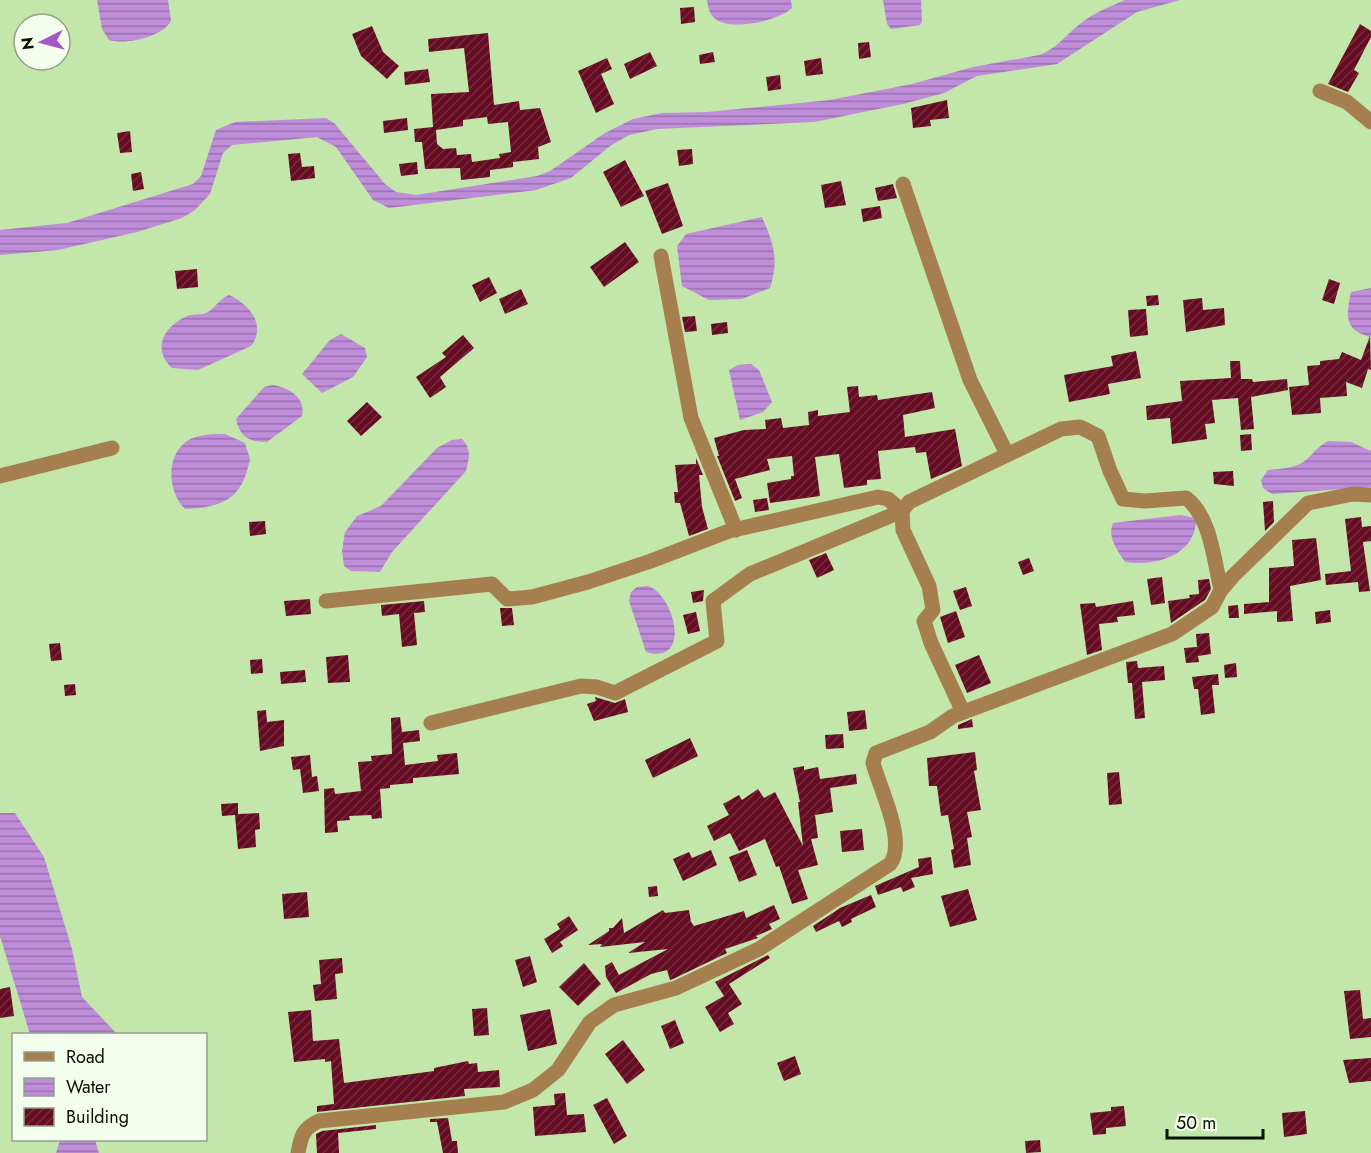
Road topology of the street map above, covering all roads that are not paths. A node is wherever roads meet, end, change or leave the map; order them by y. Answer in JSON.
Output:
{"nodes":[{"id":1,"x":1320,"y":91,"type":"dead end"},
{"id":2,"x":1371,"y":122,"type":"edge"},
{"id":3,"x":903,"y":184,"type":"dead end"},
{"id":4,"x":661,"y":256,"type":"dead end"},
{"id":5,"x":112,"y":448,"type":"dead end"},
{"id":6,"x":1007,"y":454,"type":"junction"},
{"id":7,"x":0,"y":476,"type":"edge"},
{"id":8,"x":1371,"y":495,"type":"edge"},
{"id":9,"x":902,"y":511,"type":"junction"},
{"id":10,"x":736,"y":530,"type":"junction"},
{"id":11,"x":1221,"y":590,"type":"junction"},
{"id":12,"x":326,"y":601,"type":"dead end"},
{"id":13,"x":963,"y":712,"type":"junction"},
{"id":14,"x":431,"y":723,"type":"dead end"},
{"id":15,"x":298,"y":1153,"type":"edge"}],
"edges":[{"from":1,"to":2,"type":"street"},
{"from":3,"to":6,"type":"street"},
{"from":4,"to":10,"type":"street"},
{"from":5,"to":7,"type":"street"},
{"from":6,"to":9,"type":"street"},
{"from":6,"to":11,"type":"street"},
{"from":8,"to":11,"type":"street"},
{"from":9,"to":10,"type":"street"},
{"from":9,"to":13,"type":"street"},
{"from":9,"to":14,"type":"street"},
{"from":10,"to":12,"type":"street"},
{"from":11,"to":13,"type":"street"},
{"from":13,"to":15,"type":"street"}]}
